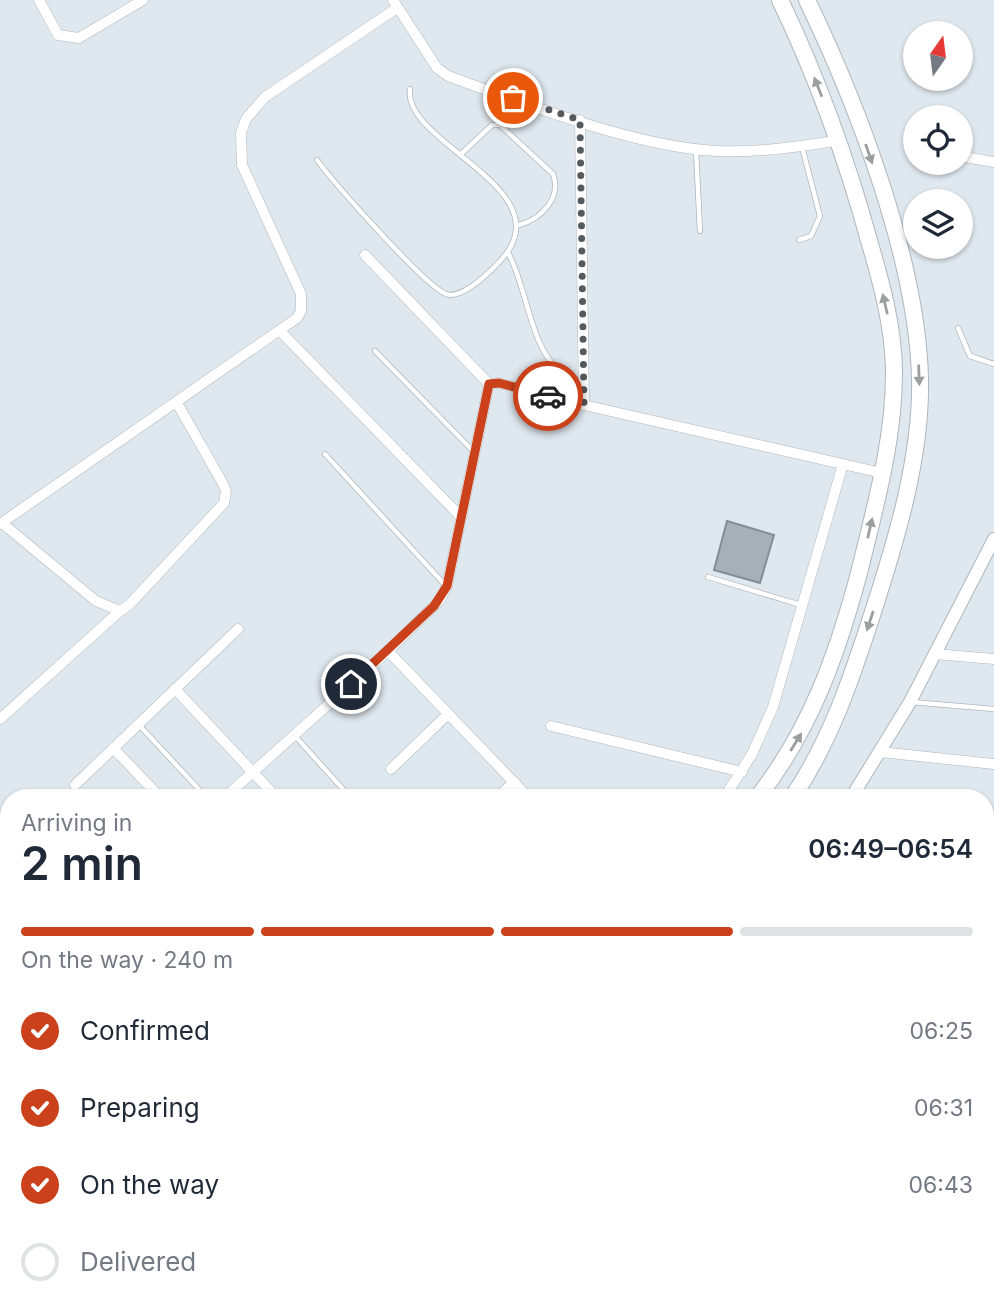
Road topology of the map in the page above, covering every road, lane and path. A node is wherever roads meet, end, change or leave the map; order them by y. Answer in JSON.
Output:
{"nodes":[{"id":1,"x":39,"y":0,"type":"edge"},
{"id":2,"x":142,"y":0,"type":"edge"},
{"id":3,"x":780,"y":0,"type":"edge"},
{"id":4,"x":807,"y":0,"type":"edge"},
{"id":5,"x":395,"y":4,"type":"edge"},
{"id":6,"x":410,"y":89,"type":"dead end"},
{"id":7,"x":580,"y":120,"type":"junction"},
{"id":8,"x":840,"y":140,"type":"junction"},
{"id":9,"x":802,"y":146,"type":"junction"},
{"id":10,"x":696,"y":149,"type":"junction"},
{"id":11,"x":460,"y":155,"type":"junction"},
{"id":12,"x":973,"y":158,"type":"edge"},
{"id":13,"x":317,"y":160,"type":"dead end"},
{"id":14,"x":994,"y":162,"type":"edge"},
{"id":15,"x":519,"y":225,"type":"junction"},
{"id":16,"x":700,"y":231,"type":"dead end"},
{"id":17,"x":799,"y":240,"type":"dead end"},
{"id":18,"x":508,"y":253,"type":"junction"},
{"id":19,"x":365,"y":255,"type":"dead end"},
{"id":20,"x":958,"y":328,"type":"dead end"},
{"id":21,"x":281,"y":331,"type":"junction"},
{"id":22,"x":375,"y":351,"type":"dead end"},
{"id":23,"x":994,"y":364,"type":"edge"},
{"id":24,"x":584,"y":383,"type":"junction"},
{"id":25,"x":489,"y":384,"type":"junction"},
{"id":26,"x":177,"y":403,"type":"junction"},
{"id":27,"x":584,"y":405,"type":"junction"},
{"id":28,"x":474,"y":452,"type":"junction"},
{"id":29,"x":325,"y":454,"type":"dead end"},
{"id":30,"x":843,"y":464,"type":"junction"},
{"id":31,"x":881,"y":473,"type":"junction"},
{"id":32,"x":460,"y":516,"type":"junction"},
{"id":33,"x":1,"y":524,"type":"edge"},
{"id":34,"x":994,"y":539,"type":"edge"},
{"id":35,"x":708,"y":577,"type":"dead end"},
{"id":36,"x":447,"y":586,"type":"junction"},
{"id":37,"x":803,"y":606,"type":"junction"},
{"id":38,"x":120,"y":611,"type":"junction"},
{"id":39,"x":237,"y":629,"type":"dead end"},
{"id":40,"x":388,"y":651,"type":"junction"},
{"id":41,"x":934,"y":654,"type":"junction"},
{"id":42,"x":994,"y":659,"type":"edge"},
{"id":43,"x":175,"y":689,"type":"junction"},
{"id":44,"x":910,"y":702,"type":"junction"},
{"id":45,"x":994,"y":709,"type":"edge"},
{"id":46,"x":448,"y":714,"type":"junction"},
{"id":47,"x":0,"y":719,"type":"edge"},
{"id":48,"x":139,"y":724,"type":"junction"},
{"id":49,"x":551,"y":726,"type":"dead end"},
{"id":50,"x":293,"y":734,"type":"junction"},
{"id":51,"x":113,"y":748,"type":"junction"},
{"id":52,"x":880,"y":752,"type":"junction"},
{"id":53,"x":994,"y":764,"type":"edge"},
{"id":54,"x":391,"y":769,"type":"dead end"},
{"id":55,"x":251,"y":771,"type":"junction"},
{"id":56,"x":741,"y":772,"type":"junction"},
{"id":57,"x":514,"y":782,"type":"junction"},
{"id":58,"x":75,"y":785,"type":"dead end"},
{"id":59,"x":152,"y":789,"type":"edge"},
{"id":60,"x":199,"y":789,"type":"edge"},
{"id":61,"x":233,"y":789,"type":"edge"},
{"id":62,"x":268,"y":789,"type":"edge"},
{"id":63,"x":343,"y":789,"type":"edge"},
{"id":64,"x":506,"y":789,"type":"edge"},
{"id":65,"x":521,"y":789,"type":"edge"},
{"id":66,"x":730,"y":789,"type":"edge"},
{"id":67,"x":764,"y":789,"type":"edge"},
{"id":68,"x":797,"y":789,"type":"edge"},
{"id":69,"x":857,"y":789,"type":"edge"}],
"edges":[{"from":1,"to":2,"type":"street"},
{"from":8,"to":3,"type":"highway","one_way":true},
{"from":4,"to":68,"type":"highway","one_way":true},
{"from":5,"to":7,"type":"street"},
{"from":5,"to":21,"type":"street"},
{"from":6,"to":11,"type":"lane"},
{"from":7,"to":10,"type":"street"},
{"from":7,"to":24,"type":"street"},
{"from":8,"to":9,"type":"street"},
{"from":31,"to":8,"type":"highway","one_way":true},
{"from":9,"to":10,"type":"street"},
{"from":9,"to":17,"type":"lane"},
{"from":10,"to":16,"type":"lane"},
{"from":11,"to":15,"type":"lane"},
{"from":11,"to":15,"type":"lane"},
{"from":12,"to":14,"type":"street"},
{"from":13,"to":18,"type":"lane"},
{"from":15,"to":18,"type":"lane"},
{"from":18,"to":24,"type":"lane"},
{"from":19,"to":25,"type":"street"},
{"from":20,"to":23,"type":"lane"},
{"from":21,"to":26,"type":"street"},
{"from":21,"to":32,"type":"street"},
{"from":22,"to":28,"type":"lane"},
{"from":24,"to":27,"type":"street"},
{"from":25,"to":27,"type":"street"},
{"from":25,"to":28,"type":"street"},
{"from":26,"to":33,"type":"street"},
{"from":26,"to":38,"type":"street"},
{"from":27,"to":30,"type":"street"},
{"from":28,"to":32,"type":"street"},
{"from":29,"to":36,"type":"lane"},
{"from":30,"to":31,"type":"street"},
{"from":30,"to":37,"type":"street"},
{"from":67,"to":31,"type":"highway","one_way":true},
{"from":32,"to":36,"type":"street"},
{"from":33,"to":38,"type":"street"},
{"from":34,"to":41,"type":"street"},
{"from":35,"to":37,"type":"lane"},
{"from":36,"to":40,"type":"street"},
{"from":37,"to":56,"type":"street"},
{"from":38,"to":47,"type":"street"},
{"from":39,"to":43,"type":"street"},
{"from":40,"to":46,"type":"street"},
{"from":40,"to":50,"type":"street"},
{"from":41,"to":42,"type":"street"},
{"from":41,"to":44,"type":"street"},
{"from":43,"to":48,"type":"street"},
{"from":43,"to":55,"type":"street"},
{"from":44,"to":45,"type":"lane"},
{"from":44,"to":52,"type":"street"},
{"from":46,"to":54,"type":"street"},
{"from":46,"to":57,"type":"street"},
{"from":48,"to":51,"type":"street"},
{"from":48,"to":60,"type":"lane"},
{"from":49,"to":56,"type":"street"},
{"from":50,"to":55,"type":"street"},
{"from":50,"to":63,"type":"lane"},
{"from":51,"to":58,"type":"street"},
{"from":51,"to":59,"type":"street"},
{"from":52,"to":53,"type":"street"},
{"from":52,"to":69,"type":"street"},
{"from":55,"to":61,"type":"street"},
{"from":55,"to":62,"type":"street"},
{"from":56,"to":66,"type":"street"},
{"from":57,"to":64,"type":"street"},
{"from":57,"to":65,"type":"street"}]}
